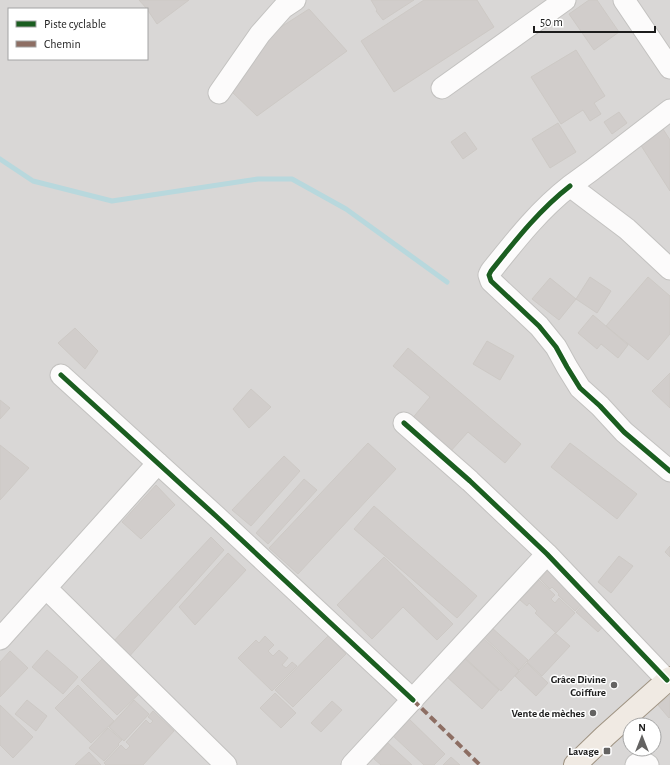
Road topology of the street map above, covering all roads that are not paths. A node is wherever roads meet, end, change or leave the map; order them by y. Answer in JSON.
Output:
{"nodes":[{"id":1,"x":295,"y":0,"type":"edge"},
{"id":2,"x":565,"y":0,"type":"edge"},
{"id":3,"x":624,"y":0,"type":"edge"},
{"id":4,"x":670,"y":68,"type":"edge"},
{"id":5,"x":442,"y":88,"type":"dead end"},
{"id":6,"x":218,"y":93,"type":"dead end"},
{"id":7,"x":670,"y":110,"type":"edge"},
{"id":8,"x":570,"y":186,"type":"junction"},
{"id":9,"x":670,"y":269,"type":"edge"},
{"id":10,"x":61,"y":375,"type":"dead end"},
{"id":11,"x":404,"y":423,"type":"dead end"},
{"id":12,"x":158,"y":463,"type":"junction"},
{"id":13,"x":670,"y":470,"type":"edge"},
{"id":14,"x":547,"y":554,"type":"junction"},
{"id":15,"x":46,"y":588,"type":"junction"},
{"id":16,"x":0,"y":639,"type":"edge"},
{"id":17,"x":669,"y":679,"type":"edge"},
{"id":18,"x":413,"y":700,"type":"junction"},
{"id":19,"x":226,"y":765,"type":"edge"},
{"id":20,"x":352,"y":765,"type":"edge"},
{"id":21,"x":575,"y":765,"type":"edge"},
{"id":22,"x":636,"y":765,"type":"edge"},
{"id":23,"x":648,"y":765,"type":"edge"}],
"edges":[{"from":1,"to":6,"type":"street"},
{"from":2,"to":5,"type":"street"},
{"from":3,"to":4,"type":"street"},
{"from":7,"to":8,"type":"street"},
{"from":8,"to":9,"type":"street"},
{"from":8,"to":13,"type":"street"},
{"from":10,"to":12,"type":"street"},
{"from":11,"to":14,"type":"street"},
{"from":12,"to":15,"type":"street"},
{"from":12,"to":18,"type":"street"},
{"from":14,"to":17,"type":"street"},
{"from":14,"to":18,"type":"street"},
{"from":15,"to":16,"type":"street"},
{"from":15,"to":19,"type":"street"},
{"from":17,"to":21,"type":"main road"},
{"from":18,"to":20,"type":"street"},
{"from":22,"to":23,"type":"street"}]}
